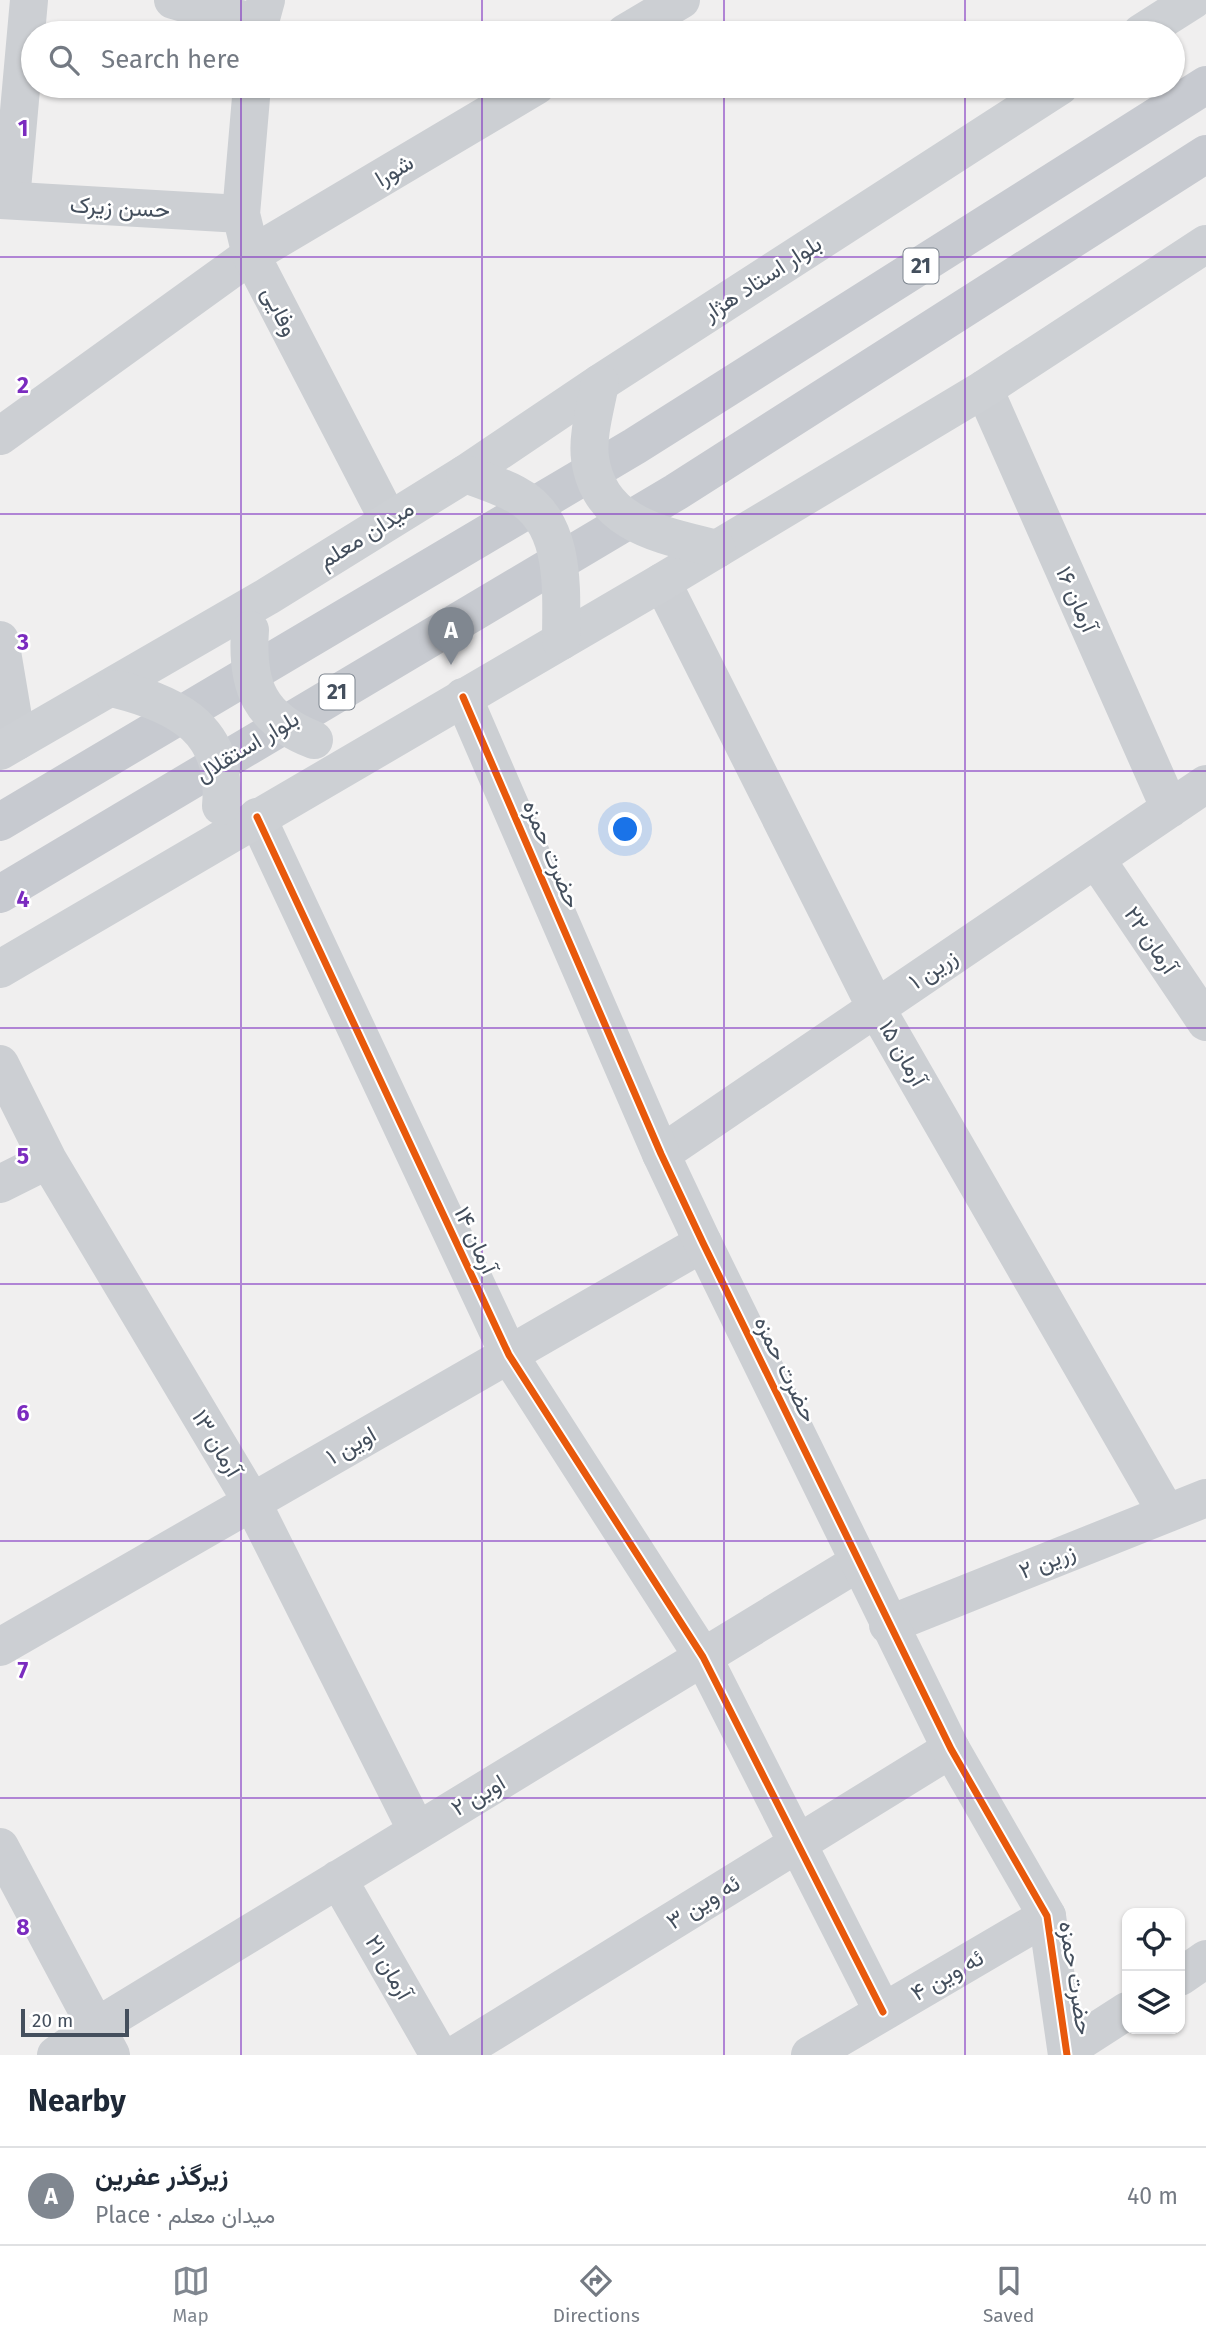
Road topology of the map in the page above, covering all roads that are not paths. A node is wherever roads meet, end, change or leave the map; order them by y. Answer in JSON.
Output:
{"nodes":[{"id":1,"x":29,"y":0,"type":"edge"},
{"id":2,"x":173,"y":0,"type":"edge"},
{"id":3,"x":1193,"y":0,"type":"edge"},
{"id":4,"x":678,"y":1,"type":"edge"},
{"id":5,"x":260,"y":19,"type":"edge"},
{"id":6,"x":26,"y":21,"type":"edge"},
{"id":7,"x":645,"y":21,"type":"edge"},
{"id":8,"x":1161,"y":21,"type":"edge"},
{"id":9,"x":21,"y":67,"type":"edge"},
{"id":10,"x":1206,"y":85,"type":"edge"},
{"id":11,"x":251,"y":98,"type":"edge"},
{"id":12,"x":516,"y":98,"type":"edge"},
{"id":13,"x":1041,"y":98,"type":"edge"},
{"id":14,"x":1206,"y":155,"type":"edge"},
{"id":15,"x":5,"y":200,"type":"edge"},
{"id":16,"x":241,"y":214,"type":"junction"},
{"id":17,"x":1206,"y":246,"type":"edge"},
{"id":18,"x":251,"y":255,"type":"junction"},
{"id":19,"x":600,"y":383,"type":"junction"},
{"id":20,"x":984,"y":389,"type":"junction"},
{"id":21,"x":0,"y":436,"type":"edge"},
{"id":22,"x":465,"y":474,"type":"junction"},
{"id":23,"x":388,"y":519,"type":"junction"},
{"id":24,"x":717,"y":549,"type":"junction"},
{"id":25,"x":662,"y":582,"type":"junction"},
{"id":26,"x":268,"y":596,"type":"junction"},
{"id":27,"x":0,"y":640,"type":"edge"},
{"id":28,"x":561,"y":641,"type":"junction"},
{"id":29,"x":109,"y":690,"type":"junction"},
{"id":30,"x":463,"y":697,"type":"junction"},
{"id":31,"x":8,"y":746,"type":"edge"},
{"id":32,"x":360,"y":756,"type":"junction"},
{"id":33,"x":1206,"y":784,"type":"edge"},
{"id":34,"x":1170,"y":809,"type":"junction"},
{"id":35,"x":239,"y":812,"type":"junction"},
{"id":36,"x":0,"y":822,"type":"edge"},
{"id":37,"x":1096,"y":859,"type":"junction"},
{"id":38,"x":0,"y":894,"type":"edge"},
{"id":39,"x":0,"y":969,"type":"edge"},
{"id":40,"x":876,"y":1008,"type":"junction"},
{"id":41,"x":1206,"y":1022,"type":"edge"},
{"id":42,"x":0,"y":1064,"type":"edge"},
{"id":43,"x":661,"y":1154,"type":"junction"},
{"id":44,"x":48,"y":1160,"type":"junction"},
{"id":45,"x":0,"y":1184,"type":"edge"},
{"id":46,"x":703,"y":1243,"type":"junction"},
{"id":47,"x":509,"y":1354,"type":"junction"},
{"id":48,"x":1206,"y":1498,"type":"edge"},
{"id":49,"x":252,"y":1502,"type":"junction"},
{"id":50,"x":1166,"y":1512,"type":"junction"},
{"id":51,"x":859,"y":1562,"type":"junction"},
{"id":52,"x":888,"y":1625,"type":"junction"},
{"id":53,"x":0,"y":1647,"type":"edge"},
{"id":54,"x":703,"y":1657,"type":"junction"},
{"id":55,"x":951,"y":1749,"type":"junction"},
{"id":56,"x":417,"y":1831,"type":"junction"},
{"id":57,"x":799,"y":1843,"type":"junction"},
{"id":58,"x":0,"y":1847,"type":"edge"},
{"id":59,"x":338,"y":1879,"type":"junction"},
{"id":60,"x":1047,"y":1916,"type":"junction"},
{"id":61,"x":1206,"y":1959,"type":"edge"},
{"id":62,"x":1185,"y":1973,"type":"edge"},
{"id":63,"x":883,"y":2012,"type":"junction"},
{"id":64,"x":1122,"y":2014,"type":"edge"},
{"id":65,"x":104,"y":2041,"type":"edge"},
{"id":66,"x":1067,"y":2052,"type":"edge"},
{"id":67,"x":56,"y":2055,"type":"edge"},
{"id":68,"x":439,"y":2055,"type":"edge"},
{"id":69,"x":455,"y":2055,"type":"edge"},
{"id":70,"x":810,"y":2055,"type":"edge"}],
"edges":[{"from":1,"to":6,"type":"street"},
{"from":2,"to":5,"type":"street"},
{"from":3,"to":8,"type":"main road"},
{"from":4,"to":7,"type":"street"},
{"from":9,"to":15,"type":"street"},
{"from":10,"to":36,"type":"main road","number":"21"},
{"from":11,"to":16,"type":"street","name":"وفایی"},
{"from":12,"to":18,"type":"street","name":"شورا"},
{"from":13,"to":19,"type":"main road","name":"بلوار استاد هژار"},
{"from":14,"to":38,"type":"main road","name":"بلوار استقلال","number":"21"},
{"from":15,"to":16,"type":"street","name":"حسن زیرک"},
{"from":16,"to":18,"type":"street","name":"وفایی"},
{"from":17,"to":20,"type":"main road"},
{"from":18,"to":21,"type":"street","name":"شورا"},
{"from":18,"to":23,"type":"street","name":"وفایی"},
{"from":19,"to":22,"type":"main road","name":"بلوار استاد هژار"},
{"from":19,"to":24,"type":"main road","bridge":true},
{"from":20,"to":24,"type":"main road"},
{"from":20,"to":34,"type":"street","name":"آرمان ۱۶"},
{"from":22,"to":23,"type":"main road","name":"میدان معلم","number":"21"},
{"from":22,"to":28,"type":"main road","bridge":true},
{"from":23,"to":26,"type":"main road","name":"میدان معلم","number":"21"},
{"from":24,"to":25,"type":"main road"},
{"from":25,"to":28,"type":"main road"},
{"from":25,"to":40,"type":"street","name":"آرمان ۱۵"},
{"from":26,"to":29,"type":"main road","name":"میدان معلم"},
{"from":26,"to":32,"type":"main road","number":"21","bridge":true},
{"from":27,"to":31,"type":"street"},
{"from":28,"to":30,"type":"main road"},
{"from":29,"to":31,"type":"main road","name":"میدان معلم"},
{"from":29,"to":35,"type":"main road","bridge":true},
{"from":30,"to":32,"type":"main road"},
{"from":30,"to":43,"type":"street","name":"حضرت حمزه"},
{"from":32,"to":35,"type":"main road"},
{"from":33,"to":34,"type":"street","name":"زرین ۱"},
{"from":34,"to":37,"type":"street","name":"زرین ۱"},
{"from":35,"to":39,"type":"main road"},
{"from":35,"to":47,"type":"street","name":"آرمان ۱۴"},
{"from":37,"to":40,"type":"street","name":"زرین ۱"},
{"from":37,"to":41,"type":"street","name":"آرمان ۲۲"},
{"from":40,"to":43,"type":"street","name":"زرین ۱"},
{"from":40,"to":50,"type":"street","name":"آرمان ۱۵"},
{"from":42,"to":44,"type":"street","name":"آرمان ۱۳"},
{"from":43,"to":46,"type":"street","name":"حضرت حمزه"},
{"from":44,"to":45,"type":"street"},
{"from":44,"to":49,"type":"street","name":"آرمان ۱۳"},
{"from":46,"to":47,"type":"street","name":"اوین ۱"},
{"from":46,"to":51,"type":"street","name":"حضرت حمزه"},
{"from":47,"to":49,"type":"street","name":"اوین ۱"},
{"from":47,"to":54,"type":"street","name":"آرمان ۱۴"},
{"from":48,"to":50,"type":"street","name":"زرین ۲"},
{"from":49,"to":53,"type":"street","name":"اوین ۱"},
{"from":49,"to":56,"type":"street","name":"آرمان ۱۳"},
{"from":50,"to":52,"type":"street","name":"زرین ۲"},
{"from":51,"to":52,"type":"street","name":"حضرت حمزه"},
{"from":51,"to":54,"type":"street","name":"اوین ۲"},
{"from":52,"to":55,"type":"street","name":"حضرت حمزه"},
{"from":54,"to":56,"type":"street","name":"اوین ۲"},
{"from":54,"to":57,"type":"street","name":"آرمان ۱۴"},
{"from":55,"to":57,"type":"street","name":"ئه وین ۳"},
{"from":55,"to":60,"type":"street","name":"حضرت حمزه"},
{"from":56,"to":59,"type":"street","name":"اوین ۲"},
{"from":57,"to":63,"type":"street","name":"آرمان ۱۴"},
{"from":57,"to":69,"type":"street","name":"ئه وین ۳"},
{"from":58,"to":65,"type":"street"},
{"from":59,"to":65,"type":"street","name":"اوین ۲"},
{"from":59,"to":68,"type":"street","name":"آرمان ۲۱"},
{"from":60,"to":63,"type":"street","name":"ئه وین ۴"},
{"from":60,"to":66,"type":"street","name":"حضرت حمزه"},
{"from":61,"to":62,"type":"street"},
{"from":63,"to":70,"type":"street","name":"ئه وین ۴"},
{"from":64,"to":66,"type":"street"},
{"from":65,"to":67,"type":"street","name":"اوین ۲"}]}
